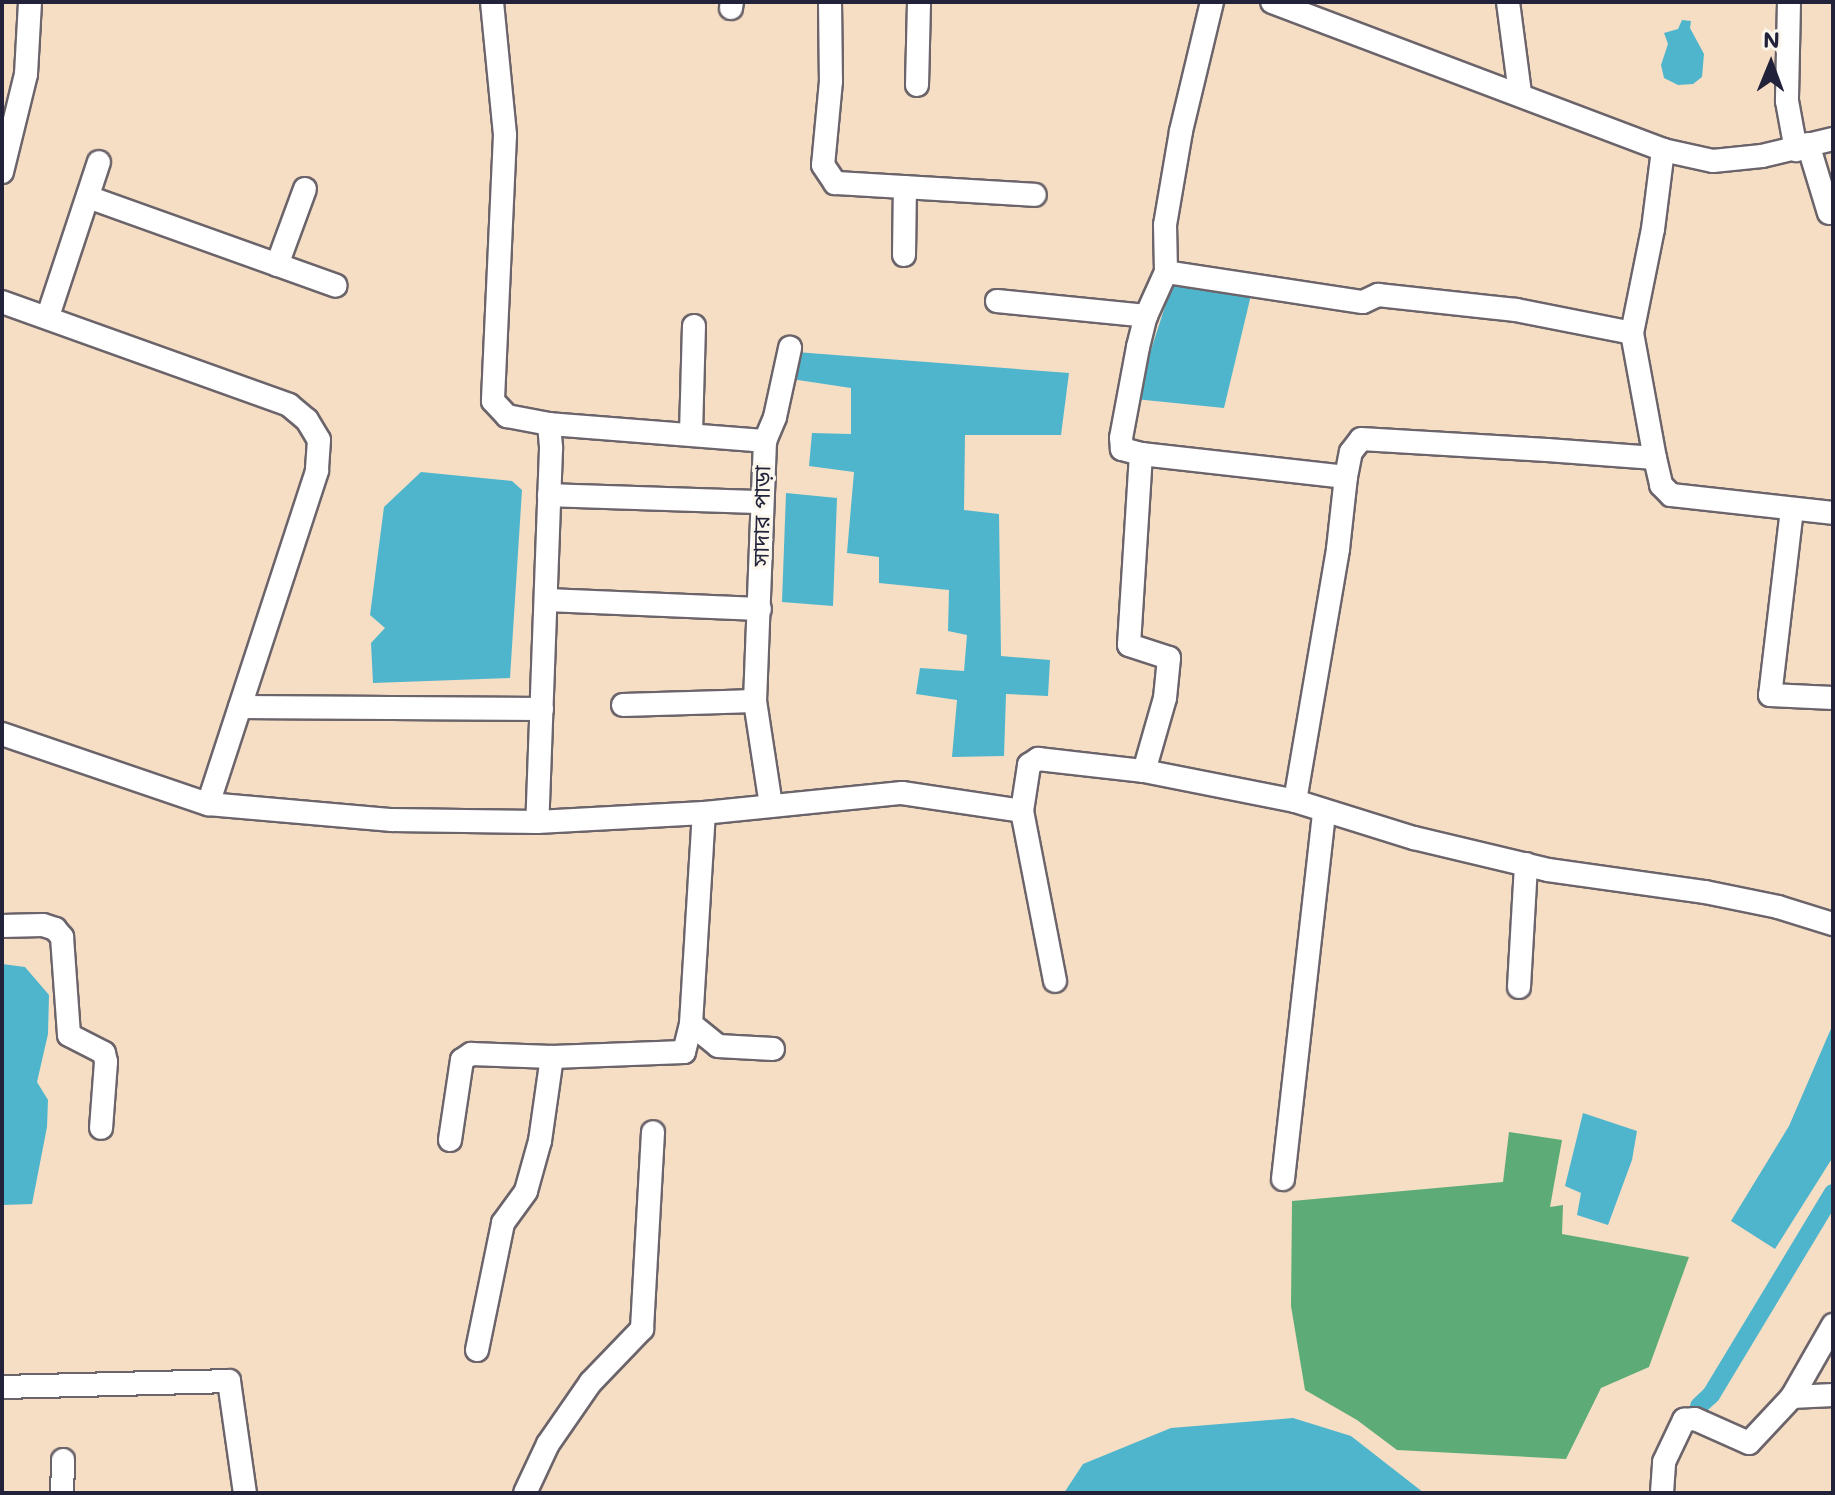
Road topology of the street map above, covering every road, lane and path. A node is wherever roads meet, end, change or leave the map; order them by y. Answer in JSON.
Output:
{"nodes":[{"id":1,"x":30,"y":2,"type":"edge"},
{"id":2,"x":492,"y":2,"type":"edge"},
{"id":3,"x":830,"y":2,"type":"edge"},
{"id":4,"x":919,"y":2,"type":"edge"},
{"id":5,"x":1212,"y":2,"type":"edge"},
{"id":6,"x":1272,"y":2,"type":"edge"},
{"id":7,"x":1508,"y":2,"type":"edge"},
{"id":8,"x":1789,"y":2,"type":"edge"},
{"id":9,"x":917,"y":85,"type":"dead end"},
{"id":10,"x":1520,"y":93,"type":"junction"},
{"id":11,"x":1833,"y":139,"type":"edge"},
{"id":12,"x":1802,"y":147,"type":"junction"},
{"id":13,"x":1663,"y":150,"type":"junction"},
{"id":14,"x":99,"y":162,"type":"dead end"},
{"id":15,"x":2,"y":172,"type":"edge"},
{"id":16,"x":905,"y":187,"type":"junction"},
{"id":17,"x":305,"y":189,"type":"dead end"},
{"id":18,"x":1035,"y":195,"type":"dead end"},
{"id":19,"x":88,"y":197,"type":"junction"},
{"id":20,"x":1829,"y":213,"type":"dead end"},
{"id":21,"x":904,"y":255,"type":"dead end"},
{"id":22,"x":277,"y":265,"type":"junction"},
{"id":23,"x":1166,"y":272,"type":"junction"},
{"id":24,"x":336,"y":286,"type":"dead end"},
{"id":25,"x":997,"y":301,"type":"dead end"},
{"id":26,"x":2,"y":302,"type":"edge"},
{"id":27,"x":48,"y":316,"type":"junction"},
{"id":28,"x":1146,"y":316,"type":"junction"},
{"id":29,"x":694,"y":326,"type":"dead end"},
{"id":30,"x":1632,"y":333,"type":"junction"},
{"id":31,"x":790,"y":348,"type":"dead end"},
{"id":32,"x":549,"y":424,"type":"junction"},
{"id":33,"x":691,"y":433,"type":"junction"},
{"id":34,"x":765,"y":441,"type":"junction"},
{"id":35,"x":1141,"y":454,"type":"junction"},
{"id":36,"x":1655,"y":458,"type":"junction"},
{"id":37,"x":1346,"y":477,"type":"junction"},
{"id":38,"x":549,"y":495,"type":"junction"},
{"id":39,"x":761,"y":502,"type":"junction"},
{"id":40,"x":1792,"y":509,"type":"junction"},
{"id":41,"x":1833,"y":513,"type":"edge"},
{"id":42,"x":546,"y":600,"type":"junction"},
{"id":43,"x":760,"y":609,"type":"junction"},
{"id":44,"x":1833,"y":698,"type":"edge"},
{"id":45,"x":755,"y":701,"type":"junction"},
{"id":46,"x":623,"y":705,"type":"dead end"},
{"id":47,"x":240,"y":707,"type":"junction"},
{"id":48,"x":542,"y":709,"type":"junction"},
{"id":49,"x":2,"y":734,"type":"edge"},
{"id":50,"x":1144,"y":771,"type":"junction"},
{"id":51,"x":1295,"y":801,"type":"junction"},
{"id":52,"x":208,"y":804,"type":"junction"},
{"id":53,"x":771,"y":806,"type":"junction"},
{"id":54,"x":1022,"y":811,"type":"junction"},
{"id":55,"x":1324,"y":811,"type":"junction"},
{"id":56,"x":704,"y":813,"type":"junction"},
{"id":57,"x":537,"y":822,"type":"junction"},
{"id":58,"x":1526,"y":864,"type":"junction"},
{"id":59,"x":1833,"y":924,"type":"edge"},
{"id":60,"x":2,"y":926,"type":"edge"},
{"id":61,"x":1055,"y":981,"type":"dead end"},
{"id":62,"x":1519,"y":987,"type":"dead end"},
{"id":63,"x":691,"y":1024,"type":"junction"},
{"id":64,"x":773,"y":1049,"type":"dead end"},
{"id":65,"x":552,"y":1057,"type":"junction"},
{"id":66,"x":101,"y":1128,"type":"dead end"},
{"id":67,"x":653,"y":1132,"type":"dead end"},
{"id":68,"x":450,"y":1140,"type":"dead end"},
{"id":69,"x":1283,"y":1179,"type":"dead end"},
{"id":70,"x":1833,"y":1325,"type":"edge"},
{"id":71,"x":477,"y":1350,"type":"dead end"},
{"id":72,"x":2,"y":1387,"type":"edge"},
{"id":73,"x":1833,"y":1395,"type":"edge"},
{"id":74,"x":1792,"y":1397,"type":"junction"},
{"id":75,"x":63,"y":1460,"type":"dead end"},
{"id":76,"x":62,"y":1493,"type":"edge"},
{"id":77,"x":245,"y":1493,"type":"edge"},
{"id":78,"x":525,"y":1493,"type":"edge"},
{"id":79,"x":1662,"y":1493,"type":"edge"}],
"edges":[{"from":1,"to":15,"type":"street"},
{"from":2,"to":32,"type":"street","name":"সাদার পাড়া"},
{"from":3,"to":16,"type":"street"},
{"from":4,"to":9,"type":"street"},
{"from":5,"to":23,"type":"street"},
{"from":6,"to":10,"type":"street"},
{"from":7,"to":10,"type":"street"},
{"from":8,"to":12,"type":"street"},
{"from":10,"to":13,"type":"street"},
{"from":11,"to":12,"type":"street"},
{"from":12,"to":13,"type":"street"},
{"from":12,"to":20,"type":"street"},
{"from":13,"to":30,"type":"street"},
{"from":14,"to":19,"type":"street"},
{"from":16,"to":18,"type":"street"},
{"from":16,"to":21,"type":"street"},
{"from":17,"to":22,"type":"street"},
{"from":19,"to":22,"type":"street"},
{"from":19,"to":27,"type":"street"},
{"from":22,"to":24,"type":"street"},
{"from":23,"to":28,"type":"street"},
{"from":23,"to":30,"type":"street"},
{"from":25,"to":28,"type":"street"},
{"from":26,"to":27,"type":"street"},
{"from":27,"to":47,"type":"street"},
{"from":28,"to":35,"type":"street"},
{"from":29,"to":33,"type":"street"},
{"from":30,"to":36,"type":"street"},
{"from":31,"to":34,"type":"street"},
{"from":32,"to":33,"type":"street","name":"সাদার পাড়া"},
{"from":32,"to":38,"type":"street"},
{"from":33,"to":34,"type":"street","name":"সাদার পাড়া"},
{"from":34,"to":39,"type":"street","name":"সাদার পাড়া"},
{"from":35,"to":37,"type":"street"},
{"from":35,"to":50,"type":"street"},
{"from":36,"to":37,"type":"street"},
{"from":36,"to":40,"type":"street"},
{"from":37,"to":51,"type":"street"},
{"from":38,"to":39,"type":"street"},
{"from":38,"to":42,"type":"street"},
{"from":39,"to":43,"type":"street","name":"সাদার পাড়া"},
{"from":40,"to":41,"type":"street"},
{"from":40,"to":44,"type":"street"},
{"from":42,"to":43,"type":"street"},
{"from":42,"to":48,"type":"street"},
{"from":43,"to":45,"type":"street","name":"সাদার পাড়া"},
{"from":45,"to":46,"type":"street"},
{"from":45,"to":53,"type":"street","name":"সাদার পাড়া"},
{"from":47,"to":48,"type":"street"},
{"from":47,"to":52,"type":"street"},
{"from":48,"to":57,"type":"street"},
{"from":49,"to":52,"type":"street"},
{"from":50,"to":51,"type":"street"},
{"from":50,"to":54,"type":"street"},
{"from":51,"to":55,"type":"street"},
{"from":52,"to":57,"type":"street"},
{"from":53,"to":54,"type":"street"},
{"from":53,"to":56,"type":"street"},
{"from":54,"to":61,"type":"street"},
{"from":55,"to":58,"type":"street"},
{"from":55,"to":69,"type":"street"},
{"from":56,"to":57,"type":"street"},
{"from":56,"to":63,"type":"street"},
{"from":58,"to":59,"type":"street"},
{"from":58,"to":62,"type":"street"},
{"from":60,"to":66,"type":"street"},
{"from":63,"to":64,"type":"street"},
{"from":63,"to":65,"type":"street"},
{"from":65,"to":68,"type":"street"},
{"from":65,"to":71,"type":"street"},
{"from":67,"to":78,"type":"street"},
{"from":70,"to":74,"type":"street"},
{"from":72,"to":77,"type":"street"},
{"from":73,"to":74,"type":"street"},
{"from":74,"to":79,"type":"street"},
{"from":75,"to":76,"type":"street"}]}
